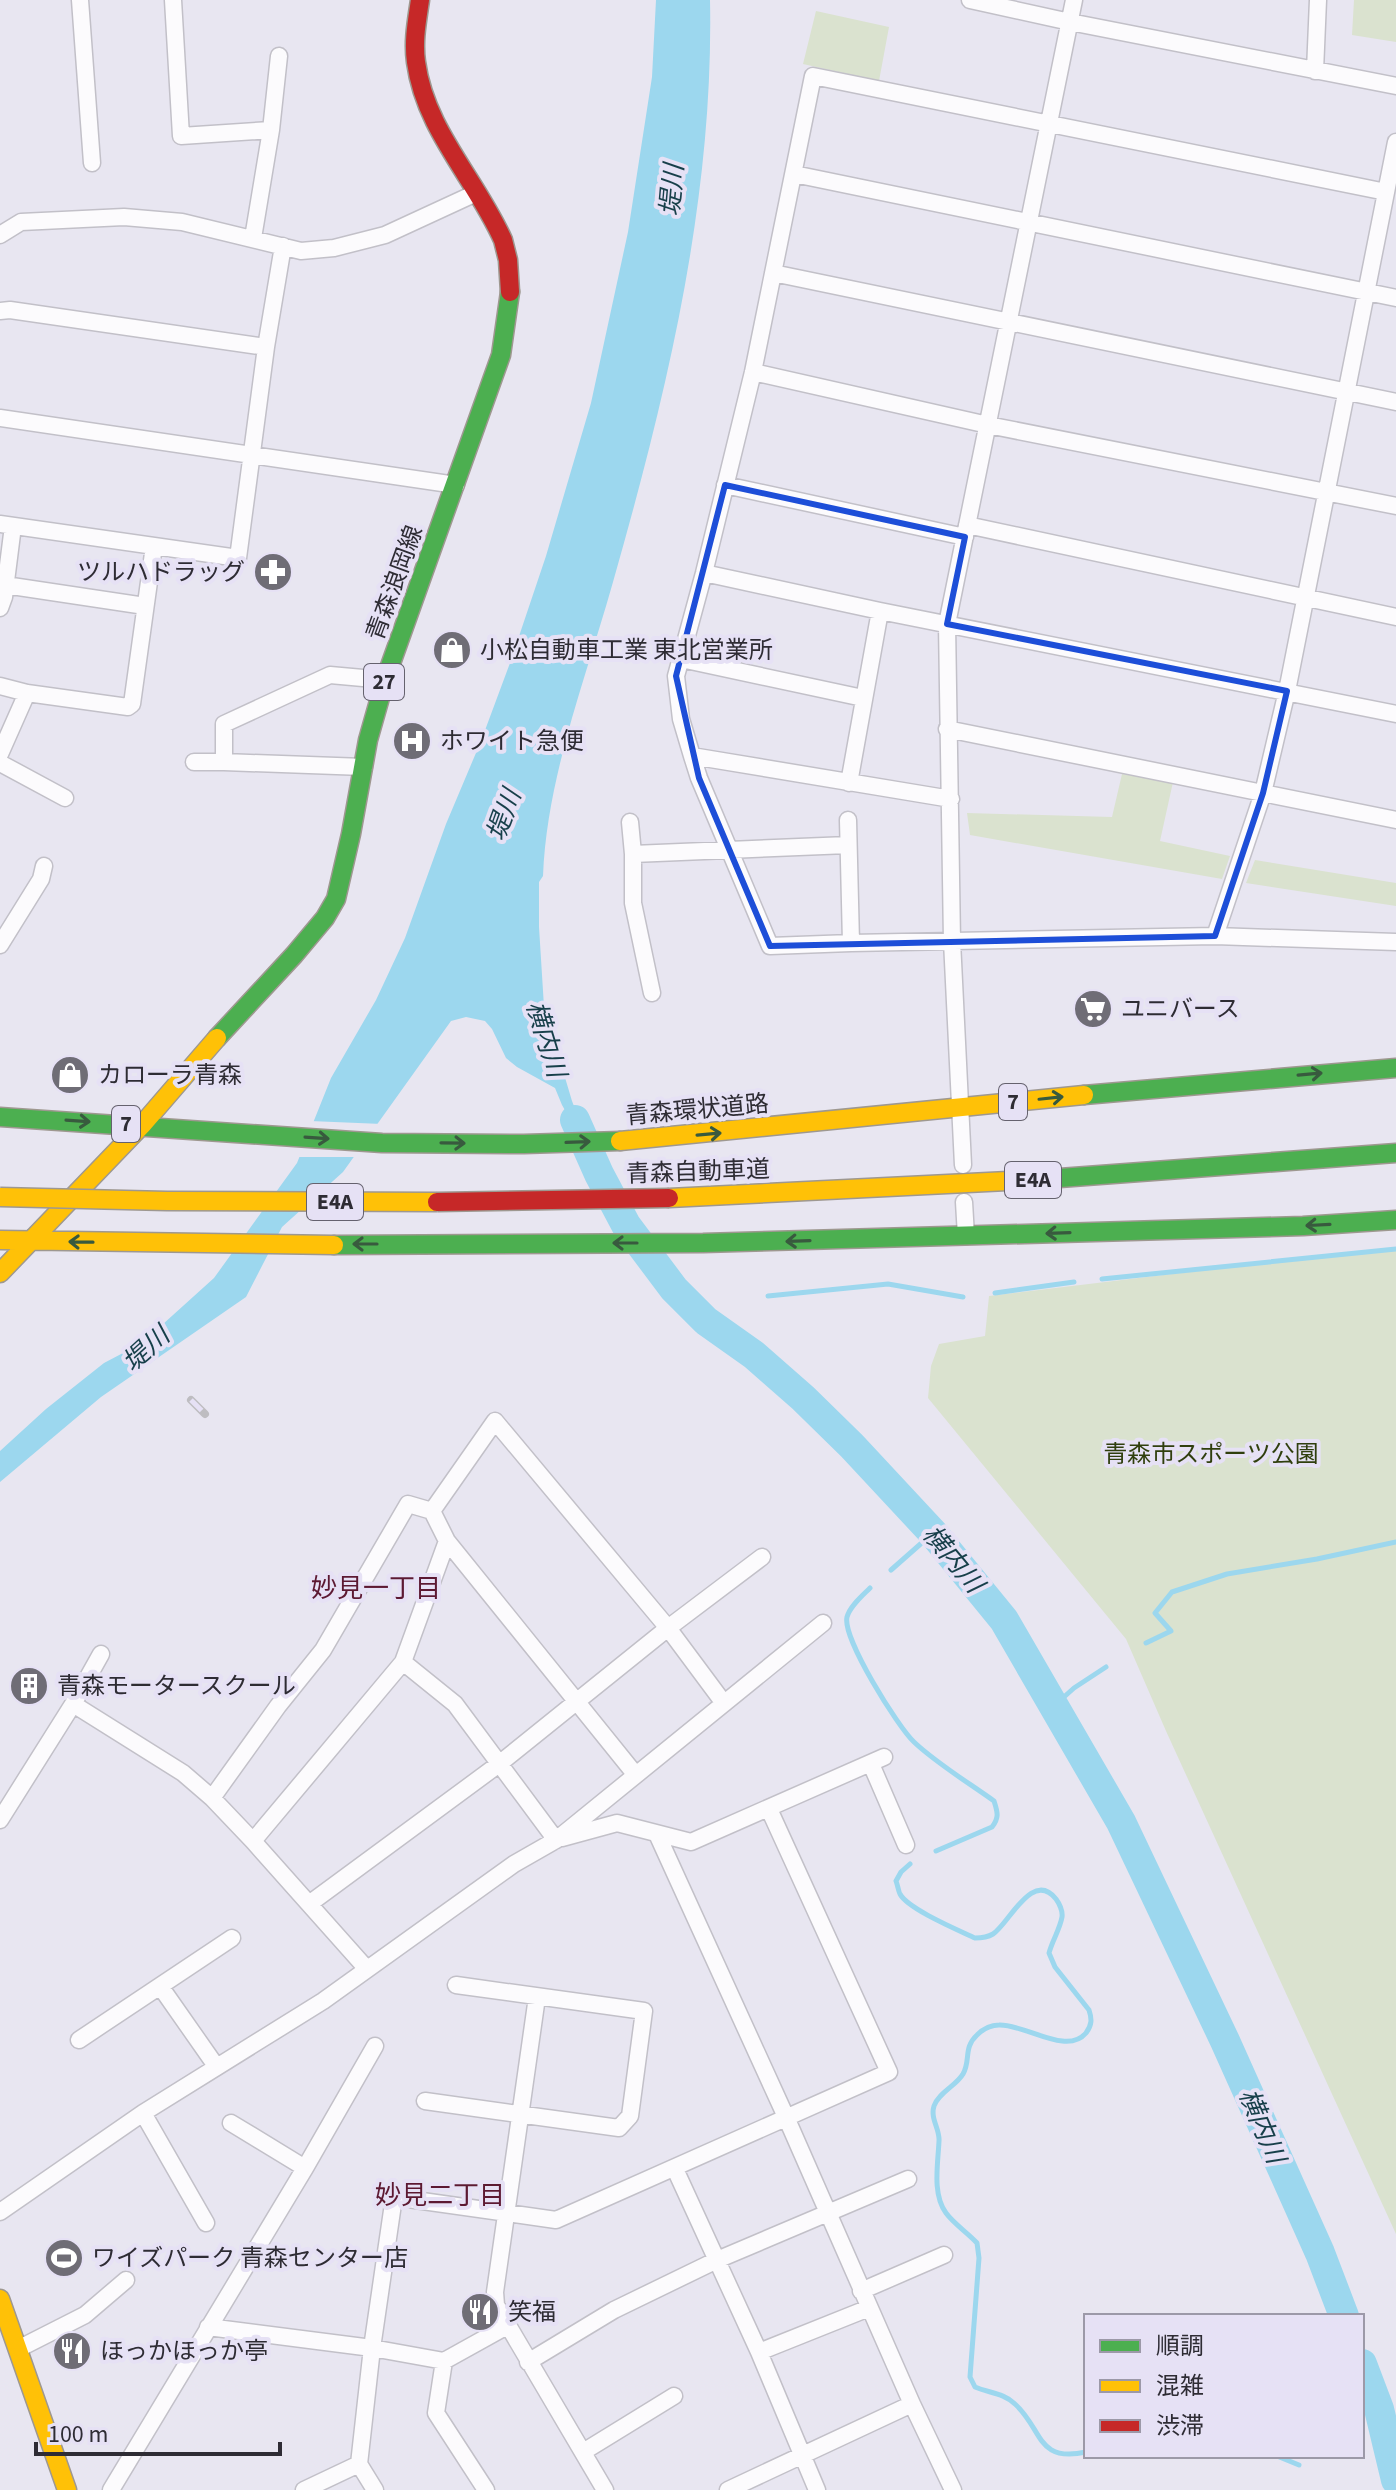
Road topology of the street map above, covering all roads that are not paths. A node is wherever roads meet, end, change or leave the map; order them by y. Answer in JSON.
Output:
{"nodes":[{"id":1,"x":173,"y":0,"type":"edge"},
{"id":2,"x":420,"y":0,"type":"edge"},
{"id":3,"x":970,"y":0,"type":"edge"},
{"id":4,"x":1074,"y":0,"type":"edge"},
{"id":5,"x":1318,"y":0,"type":"edge"},
{"id":6,"x":86,"y":1,"type":"edge"},
{"id":7,"x":1070,"y":22,"type":"junction"},
{"id":8,"x":279,"y":56,"type":"dead end"},
{"id":9,"x":1315,"y":71,"type":"junction"},
{"id":10,"x":1396,"y":86,"type":"edge"},
{"id":11,"x":1049,"y":124,"type":"junction"},
{"id":12,"x":271,"y":130,"type":"junction"},
{"id":13,"x":1396,"y":142,"type":"edge"},
{"id":14,"x":92,"y":163,"type":"dead end"},
{"id":15,"x":794,"y":174,"type":"junction"},
{"id":16,"x":1390,"y":184,"type":"edge"},
{"id":17,"x":476,"y":193,"type":"junction"},
{"id":18,"x":1028,"y":224,"type":"junction"},
{"id":19,"x":0,"y":235,"type":"edge"},
{"id":20,"x":253,"y":238,"type":"junction"},
{"id":21,"x":283,"y":246,"type":"junction"},
{"id":22,"x":773,"y":273,"type":"junction"},
{"id":23,"x":1366,"y":292,"type":"junction"},
{"id":24,"x":1396,"y":298,"type":"edge"},
{"id":25,"x":0,"y":311,"type":"edge"},
{"id":26,"x":1008,"y":323,"type":"junction"},
{"id":27,"x":266,"y":347,"type":"junction"},
{"id":28,"x":753,"y":372,"type":"junction"},
{"id":29,"x":1346,"y":392,"type":"junction"},
{"id":30,"x":1396,"y":402,"type":"edge"},
{"id":31,"x":0,"y":418,"type":"edge"},
{"id":32,"x":988,"y":425,"type":"junction"},
{"id":33,"x":251,"y":455,"type":"junction"},
{"id":34,"x":456,"y":485,"type":"junction"},
{"id":35,"x":725,"y":485,"type":"junction"},
{"id":36,"x":1326,"y":492,"type":"junction"},
{"id":37,"x":1396,"y":506,"type":"edge"},
{"id":38,"x":6,"y":525,"type":"edge"},
{"id":39,"x":966,"y":531,"type":"junction"},
{"id":40,"x":154,"y":546,"type":"junction"},
{"id":41,"x":704,"y":573,"type":"junction"},
{"id":42,"x":5,"y":585,"type":"junction"},
{"id":43,"x":1305,"y":599,"type":"junction"},
{"id":44,"x":145,"y":606,"type":"junction"},
{"id":45,"x":0,"y":608,"type":"edge"},
{"id":46,"x":880,"y":611,"type":"junction"},
{"id":47,"x":1396,"y":617,"type":"edge"},
{"id":48,"x":947,"y":624,"type":"junction"},
{"id":49,"x":681,"y":659,"type":"junction"},
{"id":50,"x":385,"y":680,"type":"junction"},
{"id":51,"x":0,"y":686,"type":"edge"},
{"id":52,"x":1287,"y":691,"type":"junction"},
{"id":53,"x":27,"y":693,"type":"junction"},
{"id":54,"x":863,"y":698,"type":"junction"},
{"id":55,"x":1396,"y":714,"type":"edge"},
{"id":56,"x":947,"y":729,"type":"junction"},
{"id":57,"x":0,"y":754,"type":"edge"},
{"id":58,"x":692,"y":756,"type":"junction"},
{"id":59,"x":194,"y":762,"type":"dead end"},
{"id":60,"x":224,"y":762,"type":"junction"},
{"id":61,"x":0,"y":763,"type":"edge"},
{"id":62,"x":364,"y":767,"type":"junction"},
{"id":63,"x":849,"y":783,"type":"junction"},
{"id":64,"x":1263,"y":793,"type":"junction"},
{"id":65,"x":65,"y":798,"type":"dead end"},
{"id":66,"x":951,"y":799,"type":"junction"},
{"id":67,"x":848,"y":820,"type":"dead end"},
{"id":68,"x":1396,"y":820,"type":"edge"},
{"id":69,"x":630,"y":822,"type":"dead end"},
{"id":70,"x":848,"y":845,"type":"junction"},
{"id":71,"x":729,"y":850,"type":"junction"},
{"id":72,"x":633,"y":854,"type":"junction"},
{"id":73,"x":44,"y":866,"type":"dead end"},
{"id":74,"x":1215,"y":936,"type":"junction"},
{"id":75,"x":952,"y":941,"type":"junction"},
{"id":76,"x":1396,"y":942,"type":"edge"},
{"id":77,"x":851,"y":943,"type":"junction"},
{"id":78,"x":0,"y":945,"type":"edge"},
{"id":79,"x":652,"y":993,"type":"dead end"},
{"id":80,"x":1396,"y":1068,"type":"edge"},
{"id":81,"x":960,"y":1108,"type":"junction"},
{"id":82,"x":0,"y":1117,"type":"edge"},
{"id":83,"x":142,"y":1125,"type":"junction"},
{"id":84,"x":1396,"y":1153,"type":"edge"},
{"id":85,"x":963,"y":1165,"type":"dead end"},
{"id":86,"x":0,"y":1197,"type":"edge"},
{"id":87,"x":964,"y":1202,"type":"dead end"},
{"id":88,"x":1396,"y":1220,"type":"edge"},
{"id":89,"x":966,"y":1236,"type":"junction"},
{"id":90,"x":0,"y":1240,"type":"edge"},
{"id":91,"x":28,"y":1241,"type":"junction"},
{"id":92,"x":0,"y":1273,"type":"edge"},
{"id":93,"x":432,"y":1511,"type":"junction"},
{"id":94,"x":447,"y":1541,"type":"junction"},
{"id":95,"x":762,"y":1557,"type":"dead end"},
{"id":96,"x":823,"y":1623,"type":"dead end"},
{"id":97,"x":668,"y":1628,"type":"junction"},
{"id":98,"x":101,"y":1654,"type":"dead end"},
{"id":99,"x":403,"y":1662,"type":"junction"},
{"id":100,"x":576,"y":1702,"type":"junction"},
{"id":101,"x":723,"y":1702,"type":"junction"},
{"id":102,"x":73,"y":1704,"type":"junction"},
{"id":103,"x":499,"y":1764,"type":"junction"},
{"id":104,"x":635,"y":1774,"type":"junction"},
{"id":105,"x":212,"y":1798,"type":"junction"},
{"id":106,"x":769,"y":1809,"type":"junction"},
{"id":107,"x":0,"y":1820,"type":"edge"},
{"id":108,"x":657,"y":1834,"type":"junction"},
{"id":109,"x":556,"y":1840,"type":"junction"},
{"id":110,"x":253,"y":1841,"type":"junction"},
{"id":111,"x":906,"y":1845,"type":"dead end"},
{"id":112,"x":309,"y":1904,"type":"junction"},
{"id":113,"x":232,"y":1938,"type":"dead end"},
{"id":114,"x":366,"y":1968,"type":"junction"},
{"id":115,"x":456,"y":1985,"type":"dead end"},
{"id":116,"x":160,"y":1986,"type":"junction"},
{"id":117,"x":537,"y":1997,"type":"junction"},
{"id":118,"x":79,"y":2040,"type":"dead end"},
{"id":119,"x":375,"y":2046,"type":"dead end"},
{"id":120,"x":216,"y":2066,"type":"junction"},
{"id":121,"x":425,"y":2101,"type":"dead end"},
{"id":122,"x":143,"y":2113,"type":"junction"},
{"id":123,"x":520,"y":2113,"type":"junction"},
{"id":124,"x":786,"y":2117,"type":"junction"},
{"id":125,"x":231,"y":2123,"type":"dead end"},
{"id":126,"x":305,"y":2168,"type":"junction"},
{"id":127,"x":675,"y":2169,"type":"junction"},
{"id":128,"x":908,"y":2179,"type":"dead end"},
{"id":129,"x":0,"y":2212,"type":"edge"},
{"id":130,"x":828,"y":2212,"type":"junction"},
{"id":131,"x":507,"y":2214,"type":"junction"},
{"id":132,"x":206,"y":2223,"type":"dead end"},
{"id":133,"x":944,"y":2255,"type":"dead end"},
{"id":134,"x":717,"y":2260,"type":"junction"},
{"id":135,"x":126,"y":2280,"type":"dead end"},
{"id":136,"x":861,"y":2291,"type":"junction"},
{"id":137,"x":0,"y":2299,"type":"edge"},
{"id":138,"x":869,"y":2308,"type":"junction"},
{"id":139,"x":507,"y":2326,"type":"junction"},
{"id":140,"x":208,"y":2327,"type":"junction"},
{"id":141,"x":372,"y":2348,"type":"junction"},
{"id":142,"x":18,"y":2349,"type":"junction"},
{"id":143,"x":759,"y":2352,"type":"junction"},
{"id":144,"x":444,"y":2361,"type":"junction"},
{"id":145,"x":528,"y":2362,"type":"junction"},
{"id":146,"x":674,"y":2396,"type":"dead end"},
{"id":147,"x":912,"y":2404,"type":"junction"},
{"id":148,"x":583,"y":2452,"type":"junction"},
{"id":149,"x":803,"y":2456,"type":"junction"},
{"id":150,"x":359,"y":2464,"type":"junction"},
{"id":151,"x":67,"y":2490,"type":"edge"},
{"id":152,"x":111,"y":2490,"type":"edge"},
{"id":153,"x":304,"y":2490,"type":"edge"},
{"id":154,"x":375,"y":2490,"type":"edge"},
{"id":155,"x":486,"y":2490,"type":"edge"},
{"id":156,"x":605,"y":2490,"type":"edge"},
{"id":157,"x":728,"y":2490,"type":"edge"},
{"id":158,"x":817,"y":2490,"type":"edge"},
{"id":159,"x":953,"y":2490,"type":"edge"}],
"edges":[{"from":1,"to":12,"type":"street"},
{"from":2,"to":17,"type":"main road","name":"青森浪岡線","number":"27"},
{"from":3,"to":7,"type":"street"},
{"from":4,"to":7,"type":"street"},
{"from":5,"to":9,"type":"street"},
{"from":6,"to":14,"type":"street"},
{"from":7,"to":9,"type":"street"},
{"from":7,"to":11,"type":"street"},
{"from":8,"to":12,"type":"street"},
{"from":9,"to":10,"type":"street"},
{"from":11,"to":15,"type":"street"},
{"from":11,"to":16,"type":"street"},
{"from":11,"to":18,"type":"street"},
{"from":12,"to":20,"type":"street"},
{"from":13,"to":16,"type":"street"},
{"from":15,"to":18,"type":"street"},
{"from":15,"to":22,"type":"street"},
{"from":16,"to":23,"type":"street"},
{"from":17,"to":21,"type":"street"},
{"from":17,"to":34,"type":"main road","name":"青森浪岡線","number":"27"},
{"from":18,"to":23,"type":"street"},
{"from":18,"to":26,"type":"street"},
{"from":19,"to":20,"type":"street"},
{"from":20,"to":21,"type":"street"},
{"from":21,"to":27,"type":"street"},
{"from":22,"to":26,"type":"street"},
{"from":22,"to":28,"type":"street"},
{"from":23,"to":24,"type":"street"},
{"from":23,"to":29,"type":"street"},
{"from":25,"to":27,"type":"street"},
{"from":26,"to":29,"type":"street"},
{"from":26,"to":32,"type":"street"},
{"from":27,"to":33,"type":"street"},
{"from":28,"to":32,"type":"street"},
{"from":28,"to":35,"type":"street"},
{"from":29,"to":30,"type":"street"},
{"from":29,"to":36,"type":"street"},
{"from":31,"to":33,"type":"street"},
{"from":32,"to":36,"type":"street"},
{"from":32,"to":39,"type":"street"},
{"from":33,"to":34,"type":"street"},
{"from":33,"to":40,"type":"street"},
{"from":34,"to":50,"type":"main road","name":"青森浪岡線","number":"27"},
{"from":35,"to":39,"type":"street"},
{"from":35,"to":41,"type":"street"},
{"from":36,"to":37,"type":"street"},
{"from":36,"to":43,"type":"street"},
{"from":38,"to":40,"type":"street"},
{"from":38,"to":42,"type":"street"},
{"from":39,"to":43,"type":"street"},
{"from":39,"to":48,"type":"street"},
{"from":40,"to":44,"type":"street"},
{"from":41,"to":46,"type":"street"},
{"from":41,"to":49,"type":"street"},
{"from":42,"to":44,"type":"street"},
{"from":42,"to":45,"type":"street"},
{"from":43,"to":47,"type":"street"},
{"from":43,"to":52,"type":"street"},
{"from":44,"to":53,"type":"street"},
{"from":46,"to":48,"type":"street"},
{"from":46,"to":54,"type":"street"},
{"from":48,"to":52,"type":"street"},
{"from":48,"to":56,"type":"street"},
{"from":49,"to":54,"type":"street"},
{"from":49,"to":58,"type":"street"},
{"from":50,"to":60,"type":"street"},
{"from":50,"to":62,"type":"main road","name":"青森浪岡線","number":"27"},
{"from":51,"to":53,"type":"street"},
{"from":52,"to":55,"type":"street"},
{"from":52,"to":64,"type":"street"},
{"from":53,"to":57,"type":"street"},
{"from":54,"to":63,"type":"street"},
{"from":56,"to":64,"type":"street"},
{"from":56,"to":66,"type":"street"},
{"from":58,"to":63,"type":"street"},
{"from":58,"to":71,"type":"street"},
{"from":59,"to":60,"type":"street"},
{"from":60,"to":62,"type":"street"},
{"from":61,"to":65,"type":"street"},
{"from":62,"to":83,"type":"main road","name":"青森浪岡線","number":"27"},
{"from":63,"to":66,"type":"street"},
{"from":64,"to":68,"type":"street"},
{"from":64,"to":74,"type":"street"},
{"from":66,"to":75,"type":"street"},
{"from":67,"to":70,"type":"street"},
{"from":69,"to":72,"type":"street"},
{"from":70,"to":71,"type":"street"},
{"from":70,"to":77,"type":"street"},
{"from":71,"to":72,"type":"street"},
{"from":71,"to":77,"type":"street"},
{"from":72,"to":79,"type":"street"},
{"from":73,"to":78,"type":"street"},
{"from":74,"to":75,"type":"street"},
{"from":74,"to":76,"type":"street"},
{"from":75,"to":77,"type":"street"},
{"from":75,"to":81,"type":"street"},
{"from":81,"to":80,"type":"main road","name":"青森環状道路","number":"7","one_way":true},
{"from":83,"to":81,"type":"main road","name":"青森環状道路","number":"7","one_way":true},
{"from":81,"to":85,"type":"street"},
{"from":82,"to":83,"type":"main road","name":"青森環状道路","number":"7","one_way":true},
{"from":83,"to":91,"type":"main road","name":"青森浪岡線","number":"27"},
{"from":84,"to":86,"type":"main road","name":"青森自動車道","number":"E4A","bridge":true},
{"from":87,"to":89,"type":"street"},
{"from":88,"to":89,"type":"main road","one_way":true},
{"from":89,"to":91,"type":"main road","one_way":true},
{"from":90,"to":91,"type":"main road"},
{"from":91,"to":92,"type":"main road","name":"青森浪岡線","number":"27"},
{"from":93,"to":94,"type":"street"},
{"from":93,"to":97,"type":"street"},
{"from":93,"to":105,"type":"street"},
{"from":94,"to":99,"type":"street"},
{"from":94,"to":100,"type":"street"},
{"from":95,"to":97,"type":"street"},
{"from":96,"to":101,"type":"street"},
{"from":97,"to":100,"type":"street"},
{"from":97,"to":101,"type":"street"},
{"from":98,"to":102,"type":"street"},
{"from":99,"to":103,"type":"street"},
{"from":99,"to":110,"type":"street"},
{"from":100,"to":103,"type":"street"},
{"from":100,"to":104,"type":"street"},
{"from":101,"to":104,"type":"street"},
{"from":102,"to":105,"type":"street"},
{"from":102,"to":107,"type":"street"},
{"from":103,"to":109,"type":"street"},
{"from":103,"to":112,"type":"street"},
{"from":104,"to":109,"type":"street"},
{"from":105,"to":110,"type":"street"},
{"from":106,"to":108,"type":"street"},
{"from":106,"to":111,"type":"street"},
{"from":106,"to":124,"type":"street"},
{"from":108,"to":109,"type":"street"},
{"from":108,"to":124,"type":"street"},
{"from":109,"to":114,"type":"street"},
{"from":110,"to":112,"type":"street"},
{"from":112,"to":114,"type":"street"},
{"from":113,"to":116,"type":"street"},
{"from":114,"to":120,"type":"street"},
{"from":115,"to":117,"type":"street"},
{"from":116,"to":118,"type":"street"},
{"from":116,"to":120,"type":"street"},
{"from":117,"to":123,"type":"street"},
{"from":117,"to":123,"type":"street"},
{"from":119,"to":126,"type":"street"},
{"from":120,"to":122,"type":"street"},
{"from":121,"to":123,"type":"street"},
{"from":122,"to":129,"type":"street"},
{"from":122,"to":132,"type":"street"},
{"from":123,"to":131,"type":"street"},
{"from":124,"to":127,"type":"street"},
{"from":124,"to":130,"type":"street"},
{"from":125,"to":126,"type":"street"},
{"from":126,"to":140,"type":"street"},
{"from":127,"to":131,"type":"street"},
{"from":127,"to":134,"type":"street"},
{"from":128,"to":130,"type":"street"},
{"from":130,"to":134,"type":"street"},
{"from":130,"to":136,"type":"street"},
{"from":131,"to":139,"type":"street"},
{"from":131,"to":141,"type":"street"},
{"from":133,"to":136,"type":"street"},
{"from":134,"to":143,"type":"street"},
{"from":134,"to":145,"type":"street"},
{"from":135,"to":142,"type":"street"},
{"from":136,"to":138,"type":"street"},
{"from":137,"to":142,"type":"main road"},
{"from":138,"to":143,"type":"street"},
{"from":138,"to":147,"type":"street"},
{"from":139,"to":144,"type":"street"},
{"from":139,"to":145,"type":"street"},
{"from":140,"to":141,"type":"street"},
{"from":140,"to":152,"type":"street"},
{"from":141,"to":144,"type":"street"},
{"from":141,"to":150,"type":"street"},
{"from":142,"to":151,"type":"main road"},
{"from":143,"to":149,"type":"street"},
{"from":144,"to":155,"type":"street"},
{"from":145,"to":148,"type":"street"},
{"from":146,"to":148,"type":"street"},
{"from":147,"to":149,"type":"street"},
{"from":147,"to":159,"type":"street"},
{"from":148,"to":156,"type":"street"},
{"from":149,"to":157,"type":"street"},
{"from":149,"to":158,"type":"street"},
{"from":150,"to":153,"type":"street"},
{"from":150,"to":154,"type":"street"}]}
